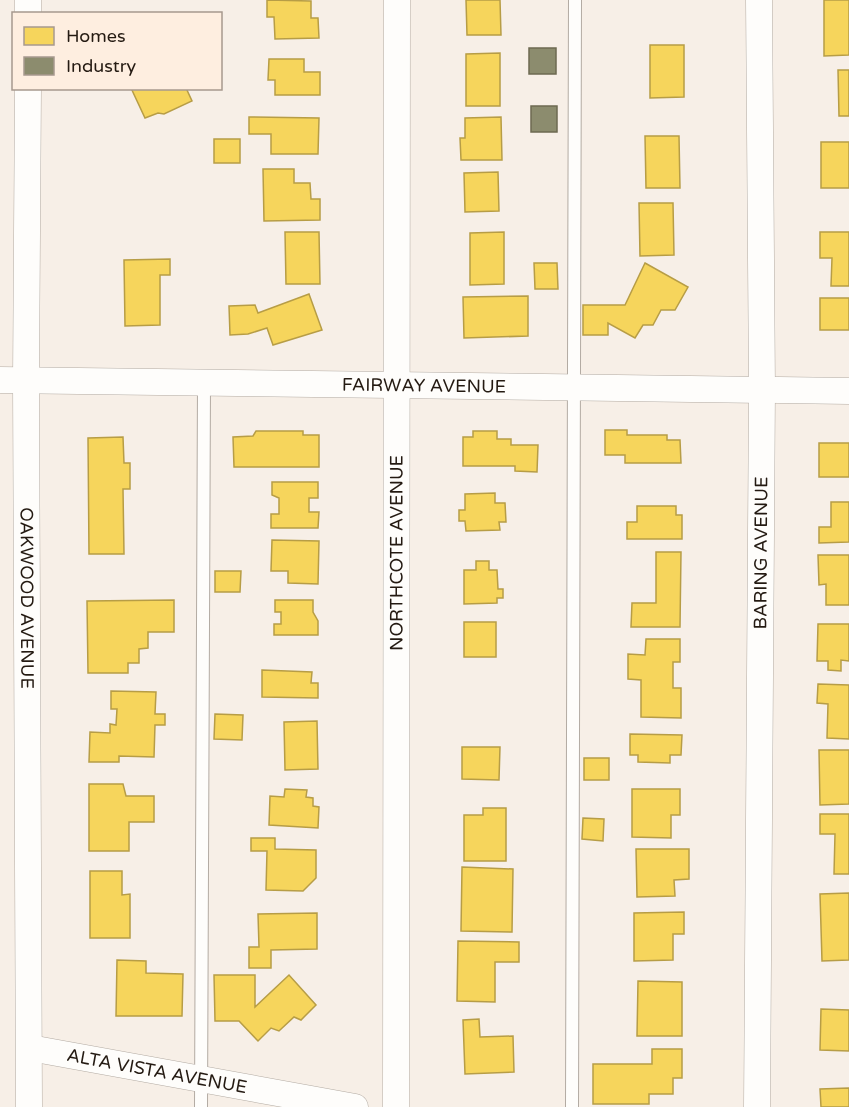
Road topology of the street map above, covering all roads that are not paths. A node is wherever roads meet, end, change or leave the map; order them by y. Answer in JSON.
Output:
{"nodes":[{"id":1,"x":397,"y":0,"type":"edge"},
{"id":2,"x":575,"y":0,"type":"edge"},
{"id":3,"x":759,"y":0,"type":"edge"},
{"id":4,"x":27,"y":90,"type":"edge"},
{"id":5,"x":0,"y":380,"type":"edge"},
{"id":6,"x":26,"y":380,"type":"junction"},
{"id":7,"x":204,"y":383,"type":"junction"},
{"id":8,"x":398,"y":386,"type":"junction"},
{"id":9,"x":574,"y":387,"type":"junction"},
{"id":10,"x":762,"y":389,"type":"junction"},
{"id":11,"x":849,"y":391,"type":"edge"},
{"id":12,"x":30,"y":1048,"type":"junction"},
{"id":13,"x":201,"y":1079,"type":"junction"},
{"id":14,"x":29,"y":1107,"type":"edge"},
{"id":15,"x":201,"y":1107,"type":"edge"},
{"id":16,"x":354,"y":1107,"type":"edge"},
{"id":17,"x":396,"y":1107,"type":"edge"},
{"id":18,"x":572,"y":1107,"type":"edge"},
{"id":19,"x":757,"y":1107,"type":"edge"}],
"edges":[{"from":1,"to":8,"type":"street","name":"NORTHCOTE AVENUE"},
{"from":2,"to":9,"type":"lane"},
{"from":3,"to":10,"type":"street","name":"BARING AVENUE"},
{"from":4,"to":6,"type":"street","name":"OAKWOOD AVENUE"},
{"from":5,"to":6,"type":"street","name":"FAIRWAY AVENUE"},
{"from":6,"to":7,"type":"street","name":"FAIRWAY AVENUE"},
{"from":6,"to":12,"type":"street","name":"OAKWOOD AVENUE"},
{"from":7,"to":8,"type":"street","name":"FAIRWAY AVENUE"},
{"from":7,"to":13,"type":"lane"},
{"from":8,"to":9,"type":"street","name":"FAIRWAY AVENUE"},
{"from":8,"to":17,"type":"street","name":"NORTHCOTE AVENUE"},
{"from":9,"to":10,"type":"street","name":"FAIRWAY AVENUE"},
{"from":9,"to":18,"type":"lane"},
{"from":10,"to":11,"type":"street","name":"FAIRWAY AVENUE"},
{"from":10,"to":19,"type":"street","name":"BARING AVENUE"},
{"from":12,"to":13,"type":"street","name":"ALTA VISTA AVENUE"},
{"from":12,"to":14,"type":"street","name":"OAKWOOD AVENUE"},
{"from":13,"to":15,"type":"lane"},
{"from":13,"to":16,"type":"street","name":"ALTA VISTA AVENUE"}]}
